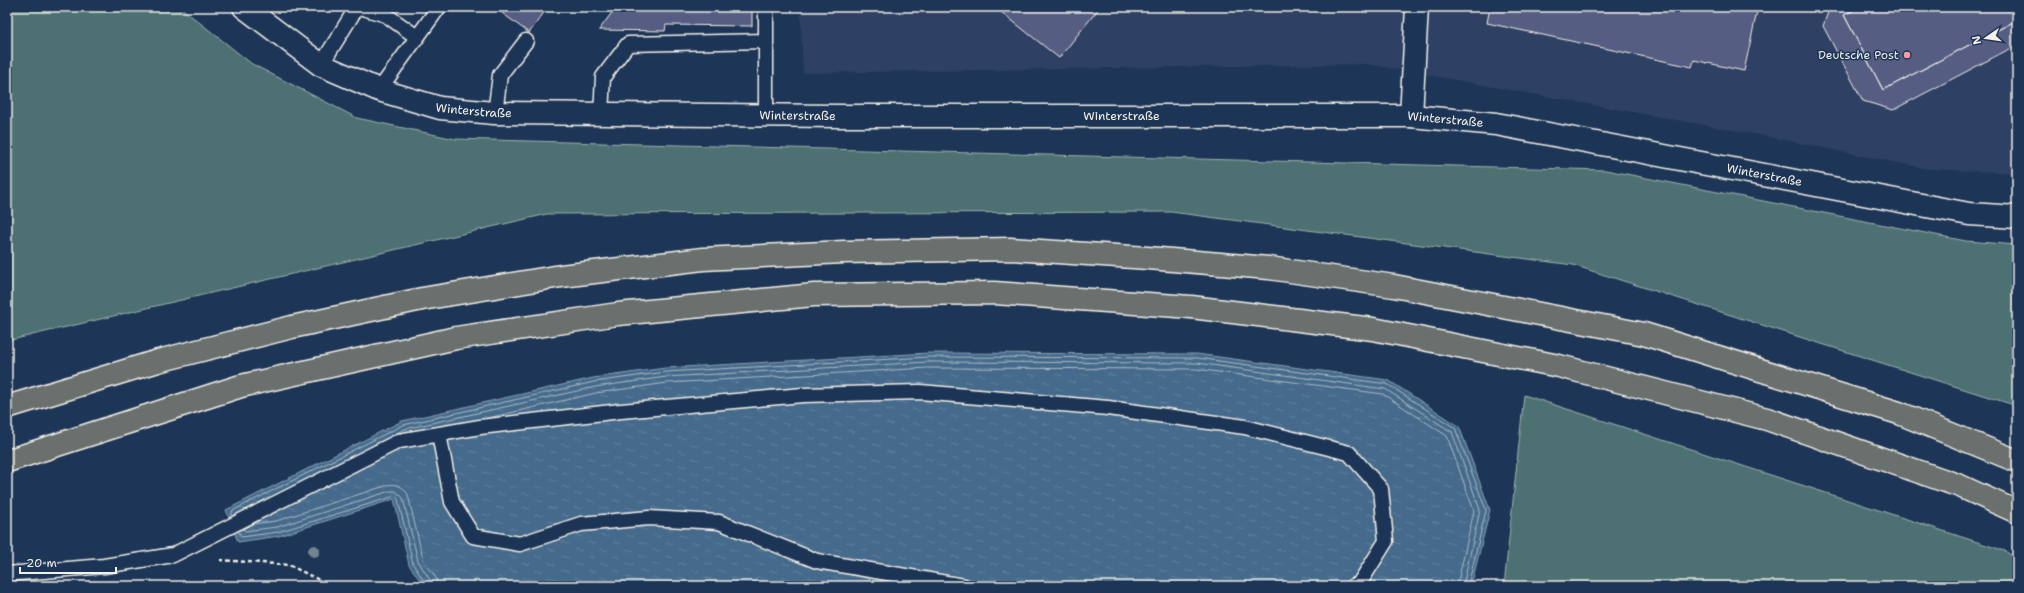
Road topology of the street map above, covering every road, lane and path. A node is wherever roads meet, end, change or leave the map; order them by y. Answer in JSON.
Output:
{"nodes":[{"id":1,"x":244,"y":7,"type":"edge"},
{"id":2,"x":359,"y":7,"type":"edge"},
{"id":3,"x":440,"y":7,"type":"edge"},
{"id":4,"x":766,"y":7,"type":"edge"},
{"id":5,"x":1417,"y":7,"type":"edge"},
{"id":6,"x":417,"y":38,"type":"junction"},
{"id":7,"x":526,"y":41,"type":"dead end"},
{"id":8,"x":766,"y":41,"type":"junction"},
{"id":9,"x":321,"y":65,"type":"junction"},
{"id":10,"x":379,"y":90,"type":"junction"},
{"id":11,"x":495,"y":114,"type":"junction"},
{"id":12,"x":601,"y":114,"type":"junction"},
{"id":13,"x":766,"y":116,"type":"junction"},
{"id":14,"x":1411,"y":116,"type":"junction"},
{"id":15,"x":2017,"y":217,"type":"edge"},
{"id":16,"x":7,"y":407,"type":"edge"},
{"id":17,"x":439,"y":434,"type":"junction"},
{"id":18,"x":7,"y":461,"type":"edge"},
{"id":19,"x":2017,"y":461,"type":"edge"},
{"id":20,"x":2017,"y":512,"type":"edge"},
{"id":21,"x":173,"y":555,"type":"junction"},
{"id":22,"x":7,"y":574,"type":"edge"},
{"id":23,"x":326,"y":586,"type":"edge"},
{"id":24,"x":964,"y":586,"type":"edge"},
{"id":25,"x":1353,"y":586,"type":"edge"}],
"edges":[{"from":1,"to":9,"type":"street","name":"Winterstraße"},
{"from":2,"to":6,"type":"lane"},
{"from":2,"to":9,"type":"lane"},
{"from":3,"to":6,"type":"lane"},
{"from":4,"to":8,"type":"lane"},
{"from":5,"to":14,"type":"street"},
{"from":6,"to":10,"type":"lane"},
{"from":7,"to":11,"type":"lane"},
{"from":8,"to":12,"type":"lane"},
{"from":8,"to":13,"type":"lane"},
{"from":9,"to":10,"type":"street","name":"Winterstraße"},
{"from":10,"to":11,"type":"street","name":"Winterstraße"},
{"from":11,"to":12,"type":"street","name":"Winterstraße"},
{"from":12,"to":13,"type":"street","name":"Winterstraße"},
{"from":13,"to":14,"type":"street","name":"Winterstraße"},
{"from":14,"to":15,"type":"street","name":"Winterstraße"},
{"from":16,"to":19,"type":"main road"},
{"from":17,"to":21,"type":"lane"},
{"from":17,"to":24,"type":"lane"},
{"from":17,"to":25,"type":"lane"},
{"from":18,"to":20,"type":"main road"},
{"from":21,"to":22,"type":"lane"},
{"from":21,"to":23,"type":"path"}]}
